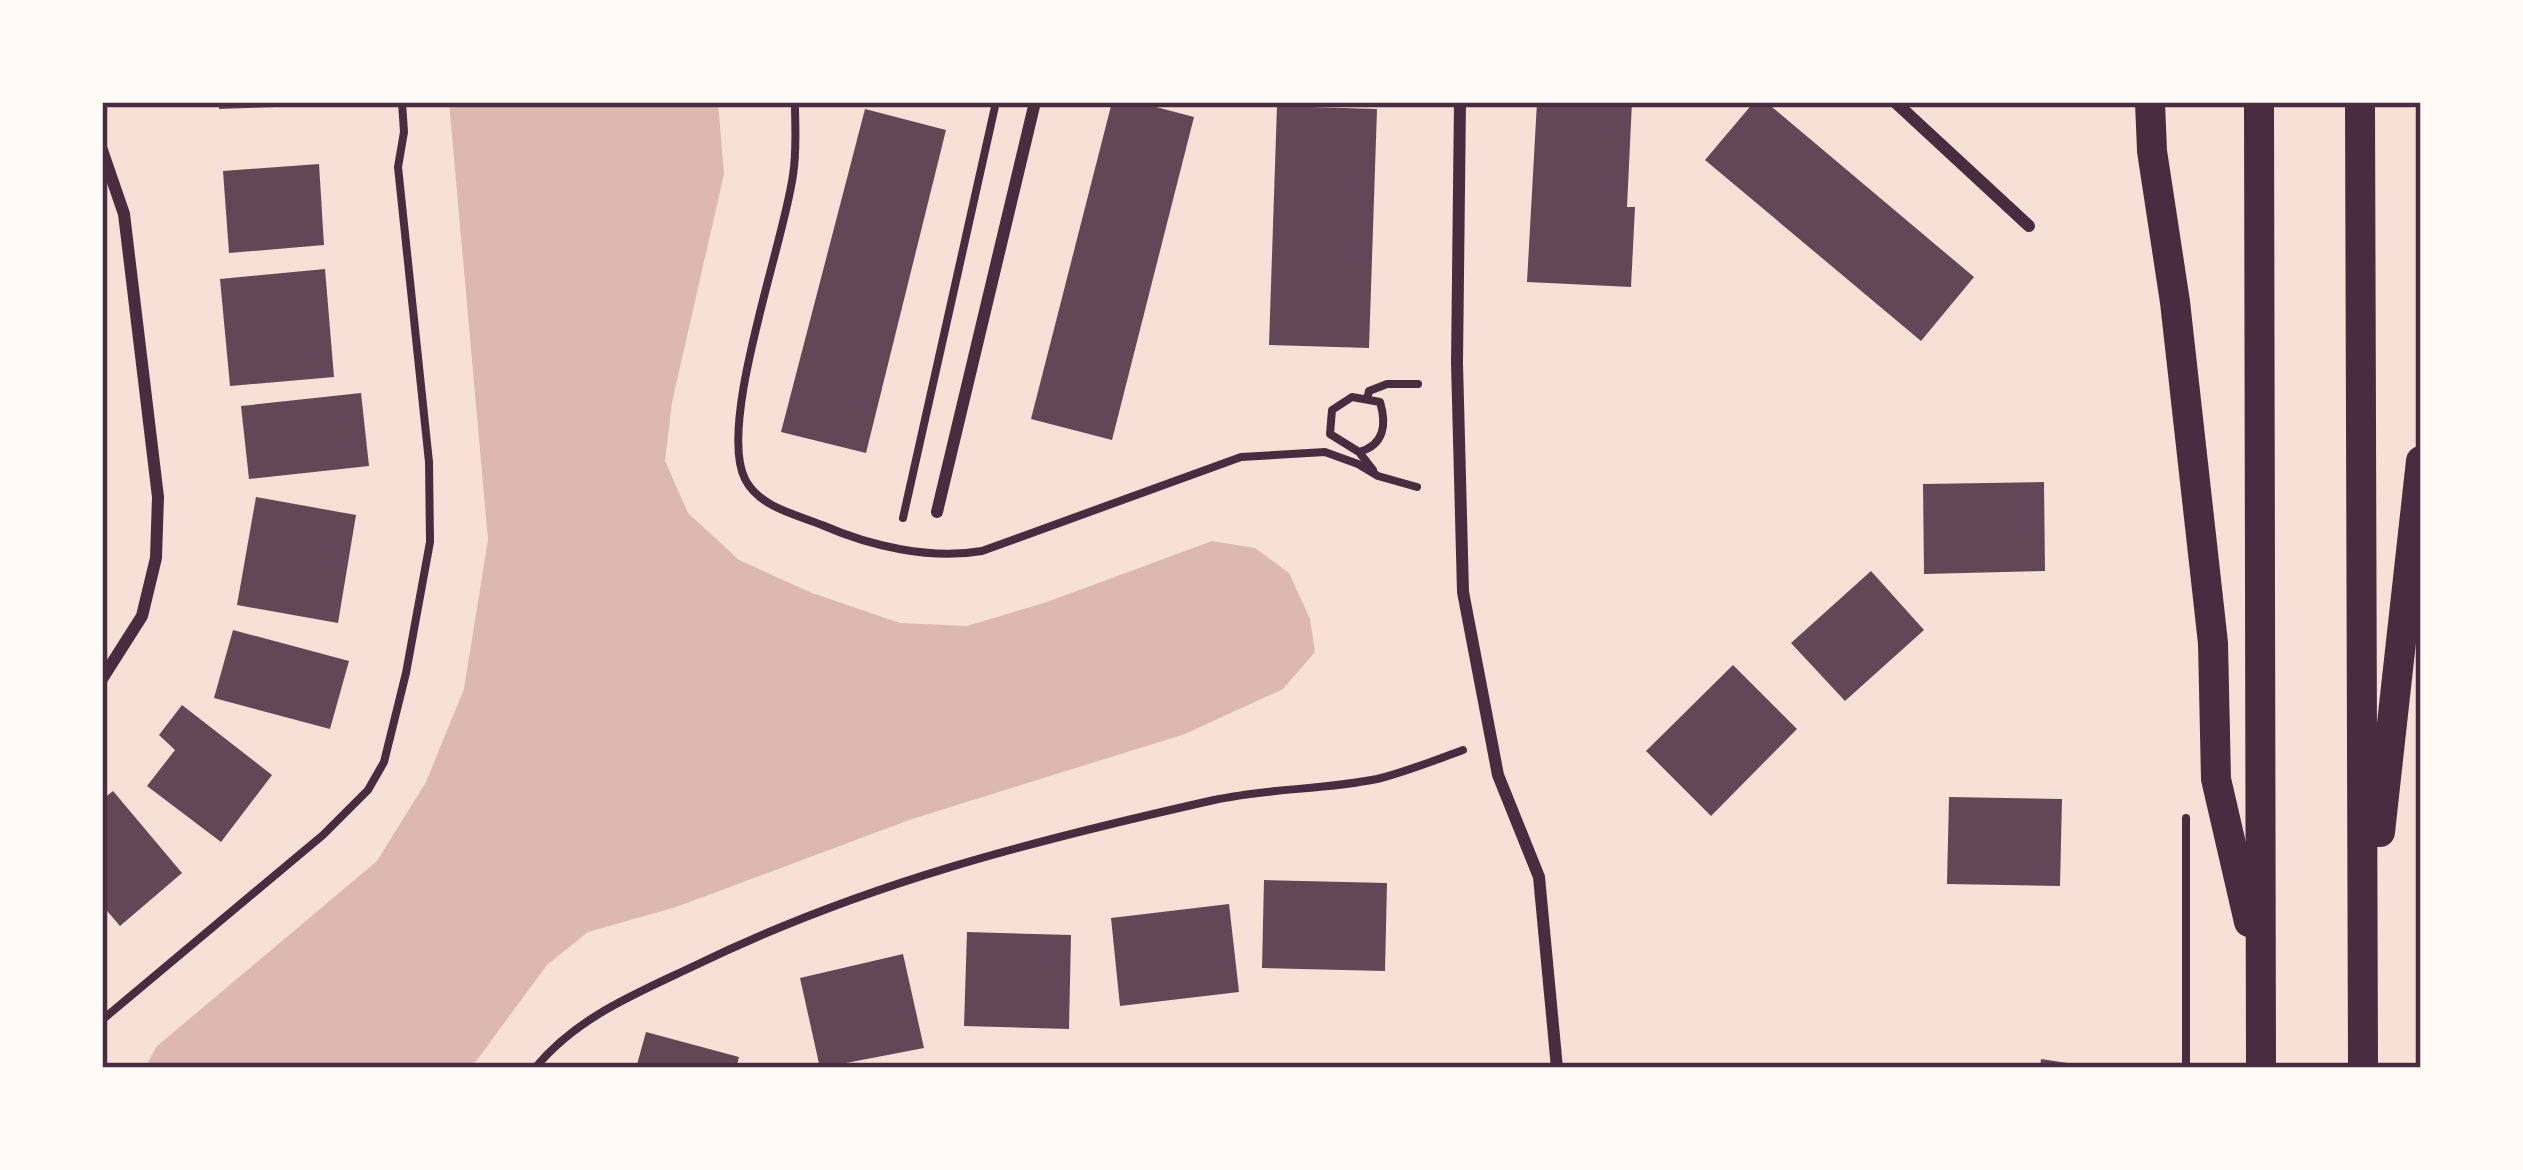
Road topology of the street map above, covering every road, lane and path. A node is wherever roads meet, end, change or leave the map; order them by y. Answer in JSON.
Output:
{"nodes":[{"id":1,"x":402,"y":102,"type":"edge"},
{"id":2,"x":996,"y":102,"type":"edge"},
{"id":3,"x":1035,"y":102,"type":"edge"},
{"id":4,"x":1460,"y":102,"type":"edge"},
{"id":5,"x":1895,"y":102,"type":"edge"},
{"id":6,"x":2150,"y":102,"type":"edge"},
{"id":7,"x":2259,"y":102,"type":"edge"},
{"id":8,"x":2360,"y":102,"type":"edge"},
{"id":9,"x":102,"y":150,"type":"edge"},
{"id":10,"x":2029,"y":226,"type":"dead end"},
{"id":11,"x":1418,"y":384,"type":"dead end"},
{"id":12,"x":1367,"y":399,"type":"junction"},
{"id":13,"x":1360,"y":452,"type":"junction"},
{"id":14,"x":2421,"y":461,"type":"edge"},
{"id":15,"x":1378,"y":476,"type":"dead end"},
{"id":16,"x":937,"y":512,"type":"dead end"},
{"id":17,"x":903,"y":518,"type":"dead end"},
{"id":18,"x":102,"y":679,"type":"edge"},
{"id":19,"x":1463,"y":750,"type":"dead end"},
{"id":20,"x":2261,"y":974,"type":"junction"},
{"id":21,"x":2362,"y":999,"type":"junction"},
{"id":22,"x":102,"y":1020,"type":"edge"},
{"id":23,"x":535,"y":1068,"type":"edge"},
{"id":24,"x":1557,"y":1068,"type":"edge"},
{"id":25,"x":2261,"y":1068,"type":"edge"},
{"id":26,"x":2362,"y":1068,"type":"edge"}],
"edges":[{"from":1,"to":22,"type":"path"},
{"from":2,"to":17,"type":"path"},
{"from":3,"to":16,"type":"street"},
{"from":4,"to":24,"type":"street"},
{"from":5,"to":10,"type":"street"},
{"from":6,"to":20,"type":"main road"},
{"from":7,"to":20,"type":"main road"},
{"from":8,"to":21,"type":"main road"},
{"from":9,"to":18,"type":"street"},
{"from":11,"to":12,"type":"path"},
{"from":12,"to":13,"type":"path"},
{"from":12,"to":13,"type":"path"},
{"from":13,"to":15,"type":"path"},
{"from":14,"to":21,"type":"main road"},
{"from":19,"to":23,"type":"path"},
{"from":20,"to":25,"type":"main road"},
{"from":21,"to":26,"type":"main road"}]}
